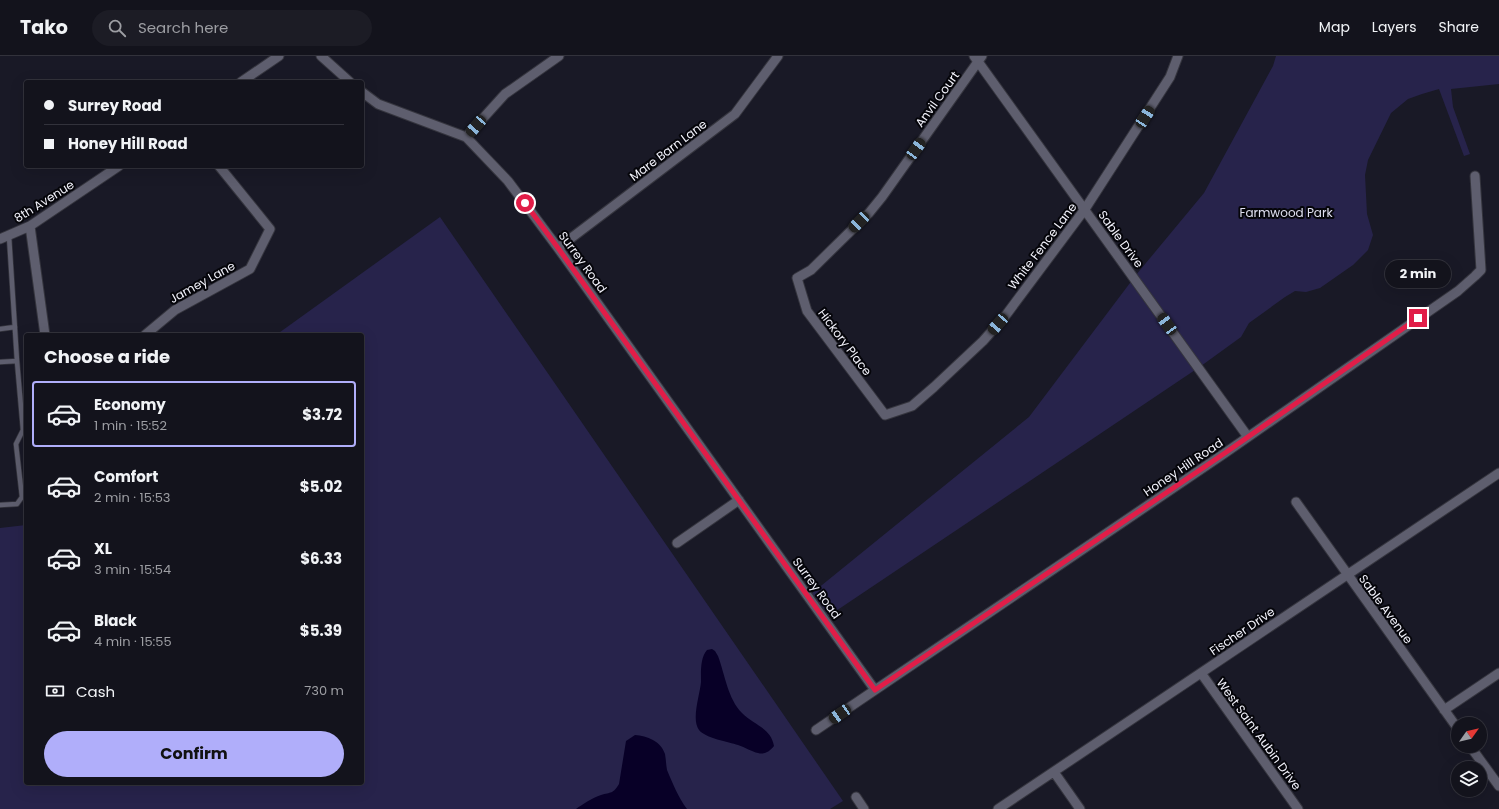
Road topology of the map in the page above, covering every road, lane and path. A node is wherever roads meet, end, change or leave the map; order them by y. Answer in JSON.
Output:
{"nodes":[{"id":1,"x":278,"y":56,"type":"edge"},
{"id":2,"x":321,"y":56,"type":"edge"},
{"id":3,"x":559,"y":56,"type":"edge"},
{"id":4,"x":778,"y":56,"type":"edge"},
{"id":5,"x":1178,"y":56,"type":"edge"},
{"id":6,"x":978,"y":58,"type":"edge"},
{"id":7,"x":244,"y":80,"type":"edge"},
{"id":8,"x":348,"y":80,"type":"edge"},
{"id":9,"x":364,"y":94,"type":"edge"},
{"id":10,"x":466,"y":137,"type":"junction"},
{"id":11,"x":116,"y":168,"type":"edge"},
{"id":12,"x":221,"y":168,"type":"edge"},
{"id":13,"x":1475,"y":176,"type":"dead end"},
{"id":14,"x":1085,"y":209,"type":"junction"},
{"id":15,"x":30,"y":226,"type":"junction"},
{"id":16,"x":4,"y":238,"type":"edge"},
{"id":17,"x":558,"y":248,"type":"junction"},
{"id":18,"x":797,"y":278,"type":"joint"},
{"id":19,"x":15,"y":327,"type":"junction"},
{"id":20,"x":0,"y":329,"type":"edge"},
{"id":21,"x":45,"y":333,"type":"edge"},
{"id":22,"x":147,"y":333,"type":"edge"},
{"id":23,"x":17,"y":361,"type":"junction"},
{"id":24,"x":0,"y":362,"type":"edge"},
{"id":25,"x":885,"y":415,"type":"joint"},
{"id":26,"x":1248,"y":437,"type":"junction"},
{"id":27,"x":1499,"y":473,"type":"edge"},
{"id":28,"x":739,"y":500,"type":"junction"},
{"id":29,"x":1296,"y":502,"type":"dead end"},
{"id":30,"x":0,"y":505,"type":"edge"},
{"id":31,"x":677,"y":544,"type":"dead end"},
{"id":32,"x":1347,"y":576,"type":"junction"},
{"id":33,"x":1201,"y":673,"type":"junction"},
{"id":34,"x":1499,"y":673,"type":"edge"},
{"id":35,"x":875,"y":690,"type":"junction"},
{"id":36,"x":1444,"y":710,"type":"junction"},
{"id":37,"x":1451,"y":720,"type":"edge"},
{"id":38,"x":816,"y":730,"type":"dead end"},
{"id":39,"x":1475,"y":753,"type":"edge"},
{"id":40,"x":1054,"y":772,"type":"junction"},
{"id":41,"x":1499,"y":786,"type":"edge"},
{"id":42,"x":856,"y":797,"type":"dead end"},
{"id":43,"x":864,"y":809,"type":"edge"},
{"id":44,"x":998,"y":809,"type":"edge"},
{"id":45,"x":1080,"y":809,"type":"edge"},
{"id":46,"x":1298,"y":809,"type":"edge"}],
"edges":[{"from":1,"to":7,"type":"street"},
{"from":2,"to":8,"type":"street"},
{"from":3,"to":10,"type":"street"},
{"from":4,"to":17,"type":"street","name":"Mare Barn Lane"},
{"from":5,"to":14,"type":"street","name":"White Fence Lane"},
{"from":6,"to":14,"type":"street","name":"Sable Drive"},
{"from":6,"to":18,"type":"street","name":"Anvil Court"},
{"from":9,"to":10,"type":"street","name":"Surrey Road"},
{"from":10,"to":17,"type":"street","name":"Surrey Road"},
{"from":11,"to":15,"type":"street","name":"8th Avenue"},
{"from":12,"to":22,"type":"street","name":"Jamey Lane"},
{"from":13,"to":26,"type":"street","name":"Honey Hill Road"},
{"from":14,"to":25,"type":"street","name":"White Fence Lane"},
{"from":14,"to":26,"type":"street","name":"Sable Drive"},
{"from":15,"to":16,"type":"street","name":"8th Avenue"},
{"from":15,"to":21,"type":"street"},
{"from":16,"to":19,"type":"lane"},
{"from":17,"to":28,"type":"street","name":"Surrey Road"},
{"from":18,"to":25,"type":"street","name":"Hickory Place"},
{"from":19,"to":20,"type":"lane"},
{"from":19,"to":23,"type":"lane"},
{"from":23,"to":24,"type":"lane"},
{"from":23,"to":30,"type":"lane"},
{"from":26,"to":35,"type":"street","name":"Honey Hill Road"},
{"from":27,"to":32,"type":"street","name":"Fischer Drive"},
{"from":28,"to":31,"type":"street"},
{"from":28,"to":35,"type":"street","name":"Surrey Road"},
{"from":29,"to":32,"type":"street","name":"Sable Avenue"},
{"from":32,"to":33,"type":"street","name":"Fischer Drive"},
{"from":32,"to":36,"type":"street","name":"Sable Avenue"},
{"from":33,"to":40,"type":"street","name":"Fischer Drive"},
{"from":33,"to":46,"type":"street","name":"West Saint Aubin Drive"},
{"from":34,"to":36,"type":"street"},
{"from":35,"to":38,"type":"street","name":"Honey Hill Road"},
{"from":36,"to":37,"type":"street","name":"Sable Avenue"},
{"from":39,"to":41,"type":"street"},
{"from":40,"to":44,"type":"street","name":"Fischer Drive"},
{"from":40,"to":45,"type":"street"},
{"from":42,"to":43,"type":"street"}]}
